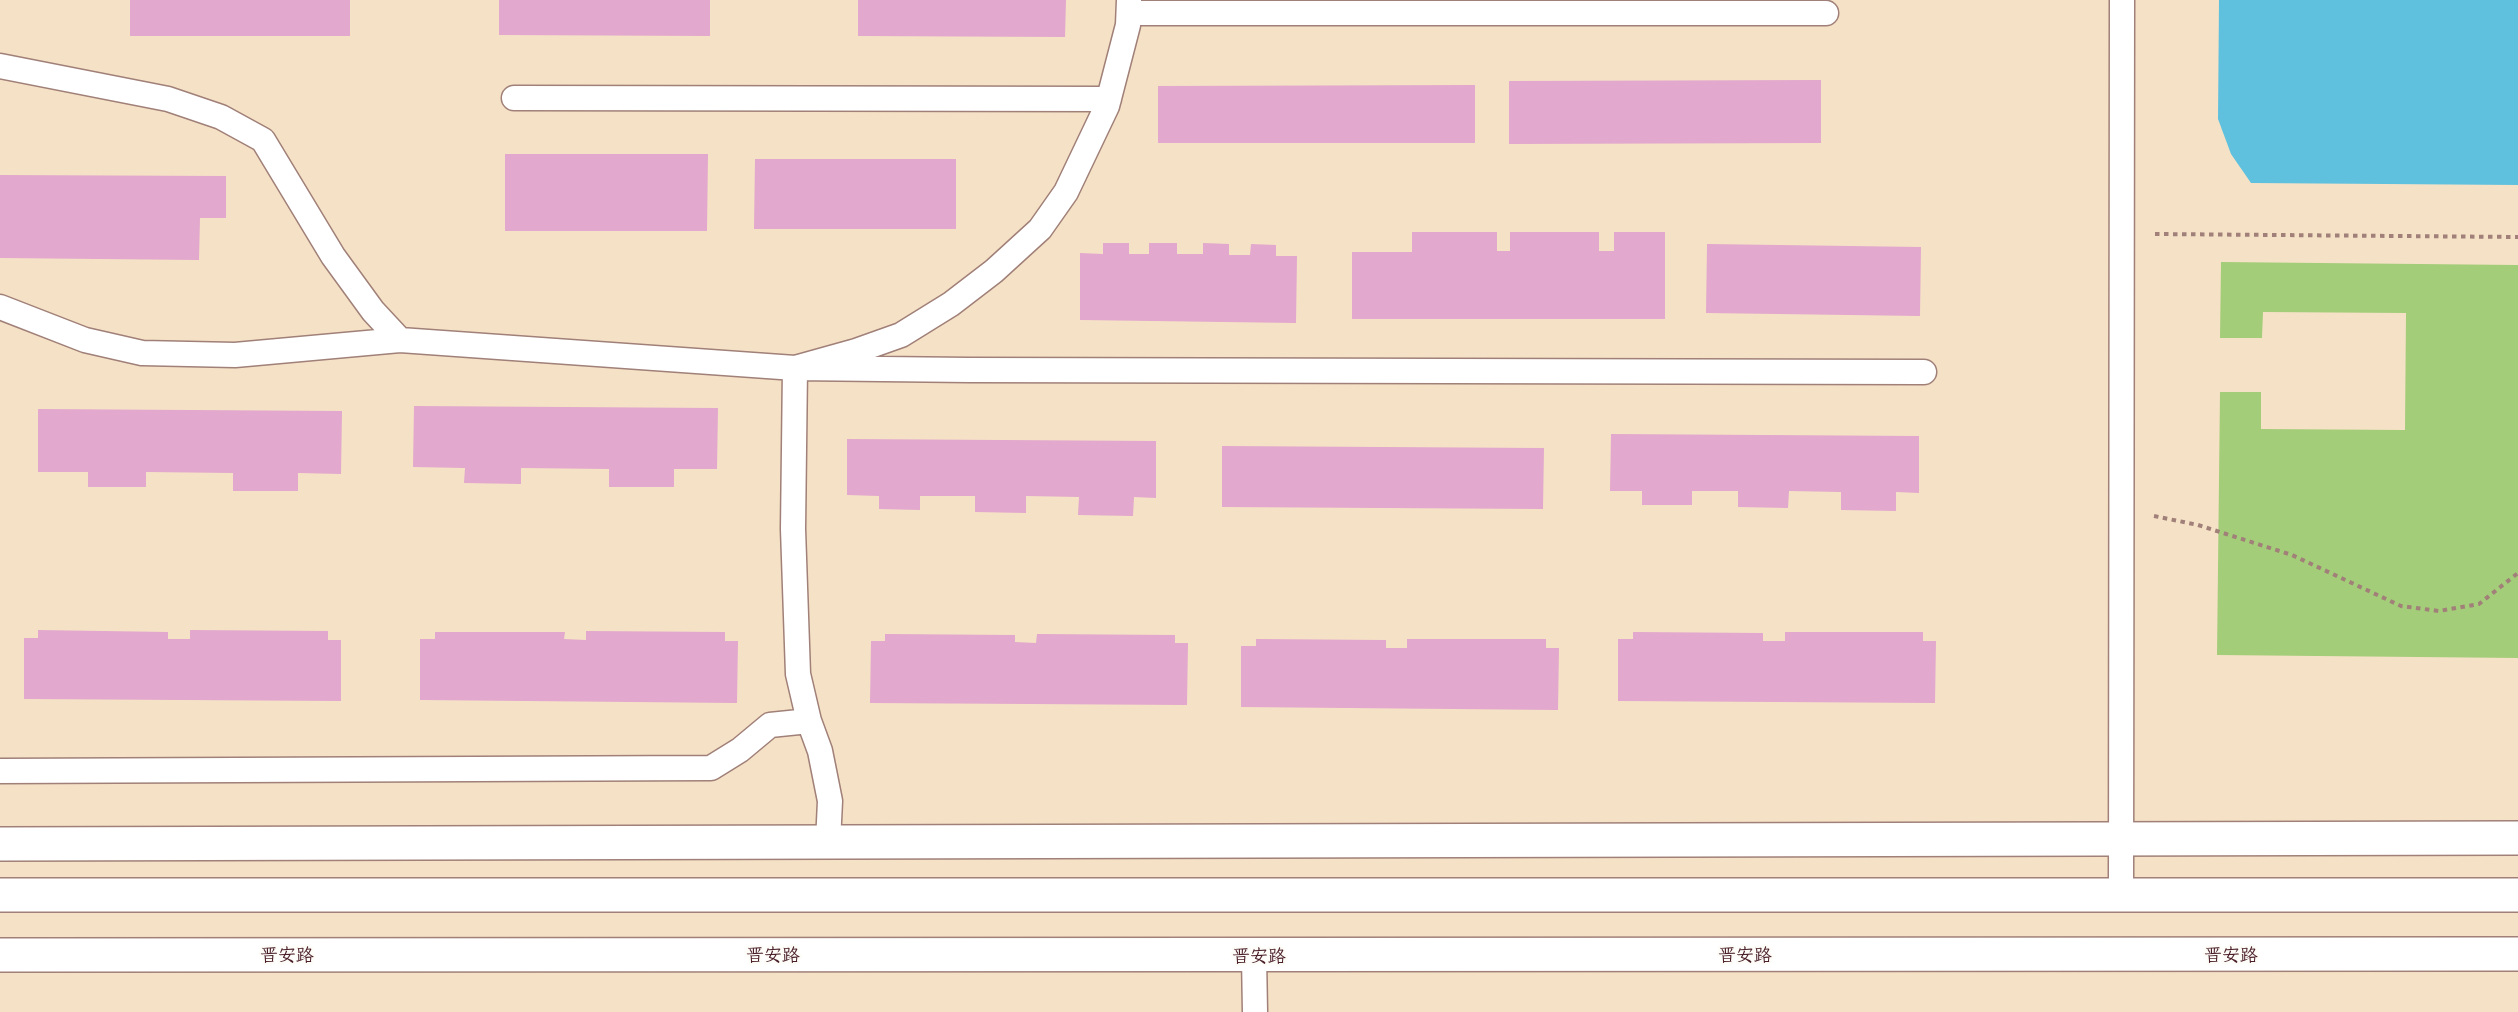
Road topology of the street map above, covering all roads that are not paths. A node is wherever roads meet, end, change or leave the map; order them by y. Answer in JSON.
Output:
{"nodes":[{"id":1,"x":2122,"y":0,"type":"edge"},
{"id":2,"x":1129,"y":6,"type":"edge"},
{"id":3,"x":1826,"y":13,"type":"dead end"},
{"id":4,"x":0,"y":66,"type":"edge"},
{"id":5,"x":514,"y":98,"type":"dead end"},
{"id":6,"x":1109,"y":99,"type":"junction"},
{"id":7,"x":0,"y":307,"type":"edge"},
{"id":8,"x":400,"y":339,"type":"junction"},
{"id":9,"x":795,"y":368,"type":"junction"},
{"id":10,"x":1924,"y":372,"type":"dead end"},
{"id":11,"x":809,"y":721,"type":"junction"},
{"id":12,"x":0,"y":771,"type":"edge"},
{"id":13,"x":2518,"y":838,"type":"edge"},
{"id":14,"x":2121,"y":839,"type":"junction"},
{"id":15,"x":828,"y":842,"type":"junction"},
{"id":16,"x":0,"y":844,"type":"edge"},
{"id":17,"x":0,"y":895,"type":"edge"},
{"id":18,"x":2121,"y":895,"type":"junction"},
{"id":19,"x":2518,"y":895,"type":"edge"},
{"id":20,"x":2518,"y":954,"type":"edge"},
{"id":21,"x":0,"y":955,"type":"edge"},
{"id":22,"x":1254,"y":956,"type":"junction"},
{"id":23,"x":1255,"y":1012,"type":"edge"}],
"edges":[{"from":1,"to":14,"type":"lane"},
{"from":2,"to":3,"type":"lane"},
{"from":2,"to":6,"type":"lane"},
{"from":4,"to":8,"type":"lane"},
{"from":5,"to":6,"type":"lane"},
{"from":6,"to":9,"type":"lane"},
{"from":7,"to":8,"type":"lane"},
{"from":8,"to":9,"type":"lane"},
{"from":9,"to":10,"type":"lane"},
{"from":9,"to":11,"type":"lane"},
{"from":11,"to":12,"type":"lane"},
{"from":11,"to":15,"type":"lane"},
{"from":13,"to":14,"type":"main road"},
{"from":14,"to":15,"type":"main road"},
{"from":14,"to":18,"type":"lane"},
{"from":15,"to":16,"type":"main road"},
{"from":17,"to":18,"type":"main road"},
{"from":18,"to":19,"type":"main road"},
{"from":20,"to":22,"type":"main road","name":"晋安路"},
{"from":21,"to":22,"type":"main road","name":"晋安路"},
{"from":22,"to":23,"type":"lane"}]}
